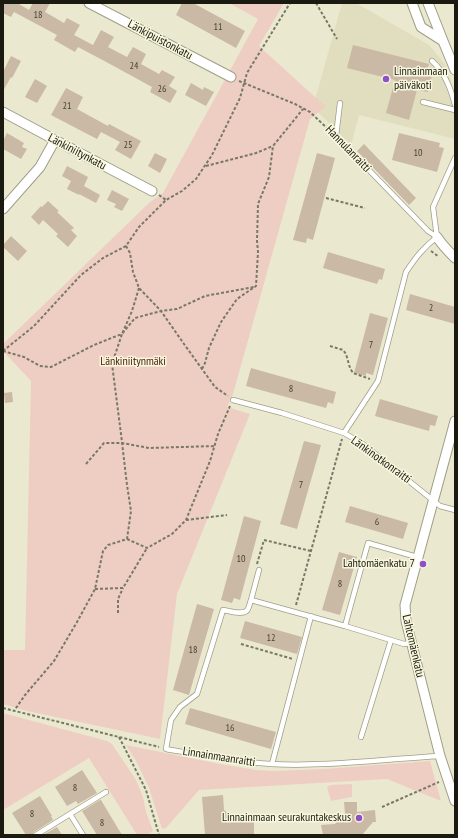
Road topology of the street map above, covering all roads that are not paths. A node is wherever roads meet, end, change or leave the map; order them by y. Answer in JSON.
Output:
{"nodes":[{"id":1,"x":89,"y":3,"type":"edge"},
{"id":2,"x":412,"y":3,"type":"edge"},
{"id":3,"x":428,"y":3,"type":"edge"},
{"id":4,"x":443,"y":41,"type":"junction"},
{"id":5,"x":432,"y":61,"type":"dead end"},
{"id":6,"x":455,"y":70,"type":"edge"},
{"id":7,"x":231,"y":77,"type":"dead end"},
{"id":8,"x":423,"y":102,"type":"dead end"},
{"id":9,"x":340,"y":103,"type":"dead end"},
{"id":10,"x":455,"y":105,"type":"edge"},
{"id":11,"x":455,"y":110,"type":"edge"},
{"id":12,"x":3,"y":112,"type":"edge"},
{"id":13,"x":55,"y":140,"type":"junction"},
{"id":14,"x":455,"y":158,"type":"edge"},
{"id":15,"x":152,"y":191,"type":"dead end"},
{"id":16,"x":3,"y":210,"type":"edge"},
{"id":17,"x":437,"y":237,"type":"junction"},
{"id":18,"x":455,"y":258,"type":"edge"},
{"id":19,"x":233,"y":400,"type":"road end"},
{"id":20,"x":455,"y":421,"type":"edge"},
{"id":21,"x":344,"y":433,"type":"junction"},
{"id":22,"x":433,"y":501,"type":"junction"},
{"id":23,"x":455,"y":510,"type":"edge"},
{"id":24,"x":417,"y":557,"type":"junction"},
{"id":25,"x":259,"y":570,"type":"road end"},
{"id":26,"x":250,"y":600,"type":"junction"},
{"id":27,"x":311,"y":616,"type":"junction"},
{"id":28,"x":345,"y":626,"type":"junction"},
{"id":29,"x":391,"y":640,"type":"junction"},
{"id":30,"x":411,"y":643,"type":"junction"},
{"id":31,"x":361,"y":737,"type":"dead end"},
{"id":32,"x":440,"y":756,"type":"junction"},
{"id":33,"x":272,"y":764,"type":"junction"},
{"id":34,"x":106,"y":792,"type":"dead end"},
{"id":35,"x":455,"y":801,"type":"edge"},
{"id":36,"x":70,"y":814,"type":"junction"},
{"id":37,"x":36,"y":835,"type":"edge"},
{"id":38,"x":84,"y":835,"type":"edge"}],
"edges":[{"from":1,"to":7,"type":"street","name":"Länkipuistonkatu"},
{"from":2,"to":4,"type":"street"},
{"from":3,"to":4,"type":"street"},
{"from":4,"to":6,"type":"street"},
{"from":5,"to":10,"type":"lane"},
{"from":8,"to":11,"type":"lane"},
{"from":9,"to":17,"type":"lane","name":"Hannulanraitti"},
{"from":12,"to":13,"type":"street","name":"Länkiniitynkatu"},
{"from":13,"to":15,"type":"street","name":"Länkiniitynkatu"},
{"from":13,"to":16,"type":"street"},
{"from":14,"to":17,"type":"lane"},
{"from":17,"to":18,"type":"street"},
{"from":17,"to":21,"type":"lane"},
{"from":19,"to":21,"type":"lane","name":"Länkinotkonraitti"},
{"from":20,"to":22,"type":"street","name":"Lahtomäenkatu"},
{"from":21,"to":22,"type":"lane","name":"Länkinotkonraitti"},
{"from":22,"to":23,"type":"lane","name":"Länkinotkonraitti"},
{"from":22,"to":24,"type":"street","name":"Lahtomäenkatu"},
{"from":24,"to":28,"type":"lane"},
{"from":24,"to":30,"type":"street","name":"Lahtomäenkatu"},
{"from":25,"to":26,"type":"lane"},
{"from":26,"to":27,"type":"lane"},
{"from":26,"to":33,"type":"lane","name":"Linnainmaanraitti"},
{"from":27,"to":28,"type":"lane"},
{"from":27,"to":33,"type":"lane"},
{"from":28,"to":29,"type":"lane"},
{"from":29,"to":30,"type":"lane"},
{"from":29,"to":31,"type":"lane"},
{"from":30,"to":32,"type":"street","name":"Lahtomäenkatu"},
{"from":32,"to":33,"type":"lane","name":"Linnainmaanraitti"},
{"from":32,"to":35,"type":"street","name":"Lahtomäenkatu"},
{"from":34,"to":36,"type":"lane"},
{"from":36,"to":37,"type":"lane"},
{"from":36,"to":38,"type":"lane"}]}
